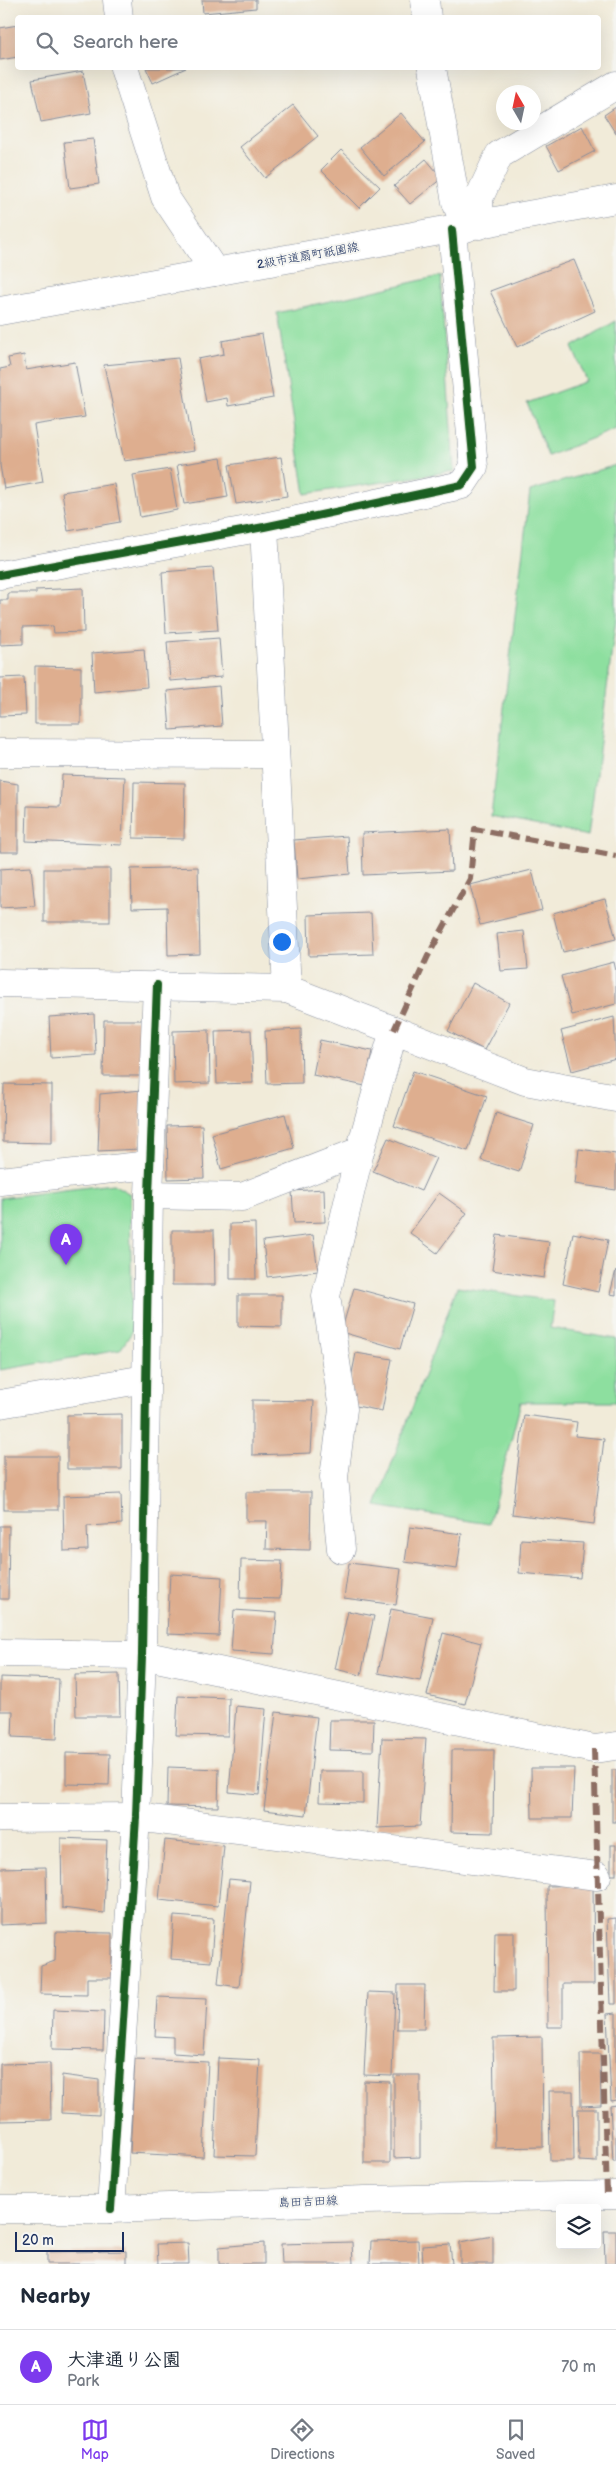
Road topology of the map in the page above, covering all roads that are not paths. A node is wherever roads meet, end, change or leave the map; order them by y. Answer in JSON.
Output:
{"nodes":[{"id":1,"x":117,"y":0,"type":"edge"},
{"id":2,"x":425,"y":0,"type":"edge"},
{"id":3,"x":119,"y":15,"type":"edge"},
{"id":4,"x":427,"y":15,"type":"edge"},
{"id":5,"x":125,"y":70,"type":"edge"},
{"id":6,"x":432,"y":70,"type":"edge"},
{"id":7,"x":616,"y":85,"type":"edge"},
{"id":8,"x":616,"y":199,"type":"edge"},
{"id":9,"x":466,"y":227,"type":"junction"},
{"id":10,"x":215,"y":272,"type":"junction"},
{"id":11,"x":0,"y":311,"type":"edge"},
{"id":12,"x":264,"y":527,"type":"junction"},
{"id":13,"x":0,"y":575,"type":"edge"},
{"id":14,"x":0,"y":753,"type":"edge"},
{"id":15,"x":275,"y":754,"type":"junction"},
{"id":16,"x":0,"y":983,"type":"edge"},
{"id":17,"x":157,"y":985,"type":"junction"},
{"id":18,"x":287,"y":989,"type":"junction"},
{"id":19,"x":394,"y":1030,"type":"junction"},
{"id":20,"x":616,"y":1098,"type":"edge"},
{"id":21,"x":360,"y":1151,"type":"junction"},
{"id":22,"x":150,"y":1165,"type":"junction"},
{"id":23,"x":0,"y":1181,"type":"edge"},
{"id":24,"x":149,"y":1195,"type":"junction"},
{"id":25,"x":145,"y":1379,"type":"junction"},
{"id":26,"x":0,"y":1404,"type":"edge"},
{"id":27,"x":341,"y":1549,"type":"dead end"},
{"id":28,"x":0,"y":1653,"type":"edge"},
{"id":29,"x":142,"y":1655,"type":"junction"},
{"id":30,"x":616,"y":1746,"type":"edge"},
{"id":31,"x":136,"y":1817,"type":"junction"},
{"id":32,"x":0,"y":1818,"type":"edge"},
{"id":33,"x":597,"y":1876,"type":"dead end"},
{"id":34,"x":616,"y":2196,"type":"edge"},
{"id":35,"x":0,"y":2209,"type":"edge"},
{"id":36,"x":111,"y":2209,"type":"junction"}],
"edges":[{"from":1,"to":3,"type":"street"},
{"from":2,"to":4,"type":"street"},
{"from":5,"to":10,"type":"street"},
{"from":6,"to":9,"type":"street"},
{"from":7,"to":9,"type":"street"},
{"from":8,"to":9,"type":"street","name":"2級市道扇町祇園線"},
{"from":9,"to":10,"type":"street","name":"2級市道扇町祇園線"},
{"from":9,"to":12,"type":"street"},
{"from":10,"to":11,"type":"street","name":"2級市道扇町祇園線"},
{"from":12,"to":13,"type":"street"},
{"from":12,"to":15,"type":"street"},
{"from":14,"to":15,"type":"street"},
{"from":15,"to":18,"type":"street"},
{"from":16,"to":17,"type":"street"},
{"from":17,"to":18,"type":"street"},
{"from":17,"to":22,"type":"street"},
{"from":18,"to":19,"type":"street"},
{"from":19,"to":20,"type":"street"},
{"from":19,"to":21,"type":"street"},
{"from":21,"to":24,"type":"street"},
{"from":21,"to":27,"type":"street"},
{"from":22,"to":23,"type":"street"},
{"from":22,"to":24,"type":"street"},
{"from":24,"to":25,"type":"street"},
{"from":25,"to":26,"type":"street"},
{"from":25,"to":29,"type":"street"},
{"from":28,"to":29,"type":"street"},
{"from":29,"to":30,"type":"street"},
{"from":29,"to":31,"type":"street"},
{"from":31,"to":32,"type":"street"},
{"from":31,"to":33,"type":"street"},
{"from":31,"to":36,"type":"street"},
{"from":34,"to":36,"type":"street","name":"島田吉田線"},
{"from":35,"to":36,"type":"street","name":"島田吉田線"}]}
